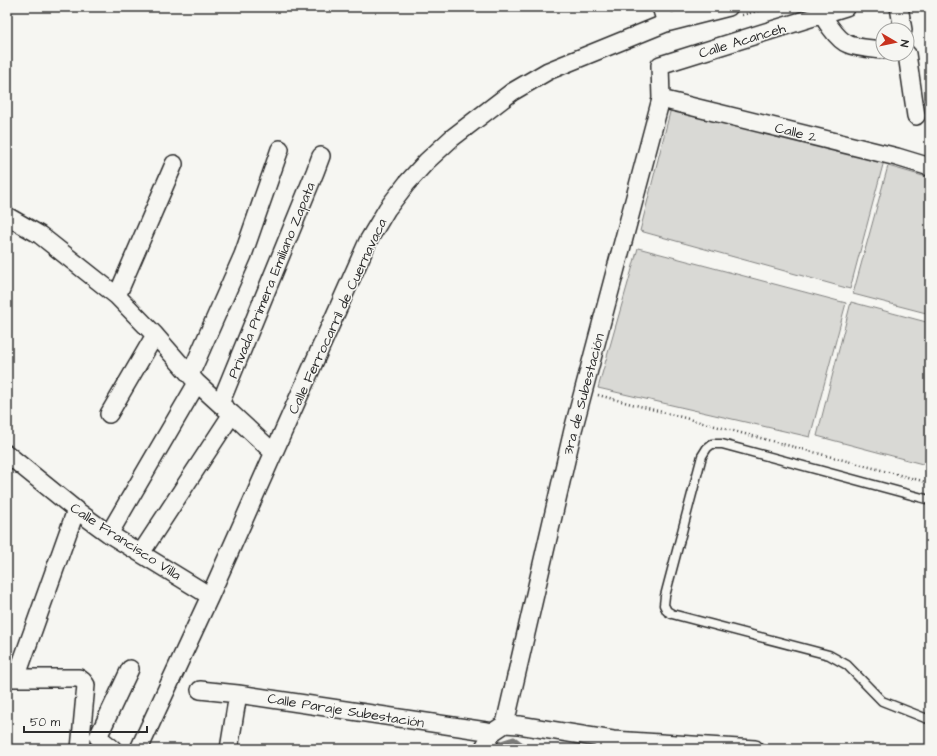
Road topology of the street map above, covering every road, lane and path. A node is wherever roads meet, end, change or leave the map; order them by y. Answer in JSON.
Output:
{"nodes":[{"id":1,"x":660,"y":7,"type":"edge"},
{"id":2,"x":773,"y":7,"type":"edge"},
{"id":3,"x":846,"y":7,"type":"edge"},
{"id":4,"x":899,"y":7,"type":"edge"},
{"id":5,"x":821,"y":11,"type":"edge"},
{"id":6,"x":732,"y":12,"type":"edge"},
{"id":7,"x":902,"y":22,"type":"edge"},
{"id":8,"x":666,"y":23,"type":"junction"},
{"id":9,"x":875,"y":49,"type":"edge"},
{"id":10,"x":908,"y":62,"type":"edge"},
{"id":11,"x":660,"y":65,"type":"joint"},
{"id":12,"x":662,"y":99,"type":"junction"},
{"id":13,"x":916,"y":116,"type":"dead end"},
{"id":14,"x":280,"y":149,"type":"dead end"},
{"id":15,"x":321,"y":156,"type":"dead end"},
{"id":16,"x":174,"y":164,"type":"dead end"},
{"id":17,"x":930,"y":167,"type":"edge"},
{"id":18,"x":7,"y":216,"type":"edge"},
{"id":19,"x":117,"y":296,"type":"junction"},
{"id":20,"x":155,"y":335,"type":"junction"},
{"id":21,"x":194,"y":379,"type":"junction"},
{"id":22,"x":584,"y":391,"type":"junction"},
{"id":23,"x":226,"y":409,"type":"junction"},
{"id":24,"x":108,"y":414,"type":"dead end"},
{"id":25,"x":274,"y":453,"type":"junction"},
{"id":26,"x":7,"y":454,"type":"edge"},
{"id":27,"x":930,"y":483,"type":"edge"},
{"id":28,"x":930,"y":500,"type":"edge"},
{"id":29,"x":76,"y":510,"type":"junction"},
{"id":30,"x":109,"y":534,"type":"junction"},
{"id":31,"x":141,"y":552,"type":"junction"},
{"id":32,"x":210,"y":596,"type":"junction"},
{"id":33,"x":130,"y":669,"type":"dead end"},
{"id":34,"x":12,"y":678,"type":"edge"},
{"id":35,"x":200,"y":690,"type":"dead end"},
{"id":36,"x":238,"y":694,"type":"junction"},
{"id":37,"x":930,"y":719,"type":"edge"},
{"id":38,"x":499,"y":728,"type":"junction"},
{"id":39,"x":612,"y":744,"type":"edge"},
{"id":40,"x":80,"y":749,"type":"edge"},
{"id":41,"x":113,"y":749,"type":"edge"},
{"id":42,"x":139,"y":749,"type":"edge"},
{"id":43,"x":229,"y":749,"type":"edge"},
{"id":44,"x":483,"y":749,"type":"edge"},
{"id":45,"x":755,"y":749,"type":"edge"}],
"edges":[{"from":1,"to":8,"type":"street"},
{"from":2,"to":6,"type":"path"},
{"from":3,"to":5,"type":"street","name":"Calle Acanceh"},
{"from":4,"to":7,"type":"street"},
{"from":5,"to":9,"type":"street"},
{"from":5,"to":11,"type":"street","name":"Calle Acanceh"},
{"from":6,"to":8,"type":"street","name":"Calle Ferrocarril de Cuernavaca"},
{"from":8,"to":25,"type":"street","name":"Calle Ferrocarril de Cuernavaca"},
{"from":10,"to":13,"type":"street"},
{"from":11,"to":12,"type":"street","name":"3ra de Subestación"},
{"from":12,"to":17,"type":"street","name":"Calle 2"},
{"from":12,"to":22,"type":"street","name":"3ra de Subestación"},
{"from":14,"to":21,"type":"street"},
{"from":15,"to":23,"type":"street","name":"Privada Primera Emiliano Zapata"},
{"from":16,"to":19,"type":"street"},
{"from":18,"to":19,"type":"street"},
{"from":19,"to":20,"type":"street"},
{"from":20,"to":21,"type":"street"},
{"from":20,"to":24,"type":"street"},
{"from":21,"to":23,"type":"street"},
{"from":21,"to":30,"type":"street"},
{"from":22,"to":27,"type":"path"},
{"from":22,"to":38,"type":"street","name":"3ra de Subestación"},
{"from":23,"to":25,"type":"street"},
{"from":23,"to":31,"type":"street","name":"Privada Primera Emiliano Zapata"},
{"from":25,"to":32,"type":"street","name":"Calle Ferrocarril de Cuernavaca"},
{"from":26,"to":29,"type":"street","name":"Calle Francisco Villa"},
{"from":28,"to":37,"type":"lane"},
{"from":29,"to":30,"type":"street","name":"Calle Francisco Villa"},
{"from":29,"to":34,"type":"street"},
{"from":30,"to":31,"type":"street","name":"Calle Francisco Villa"},
{"from":31,"to":32,"type":"street","name":"Calle Francisco Villa"},
{"from":32,"to":42,"type":"street","name":"Calle Ferrocarril de Cuernavaca"},
{"from":33,"to":41,"type":"street"},
{"from":34,"to":40,"type":"street"},
{"from":35,"to":36,"type":"street","name":"Calle Paraje Subestación"},
{"from":36,"to":38,"type":"street","name":"Calle Paraje Subestación"},
{"from":36,"to":43,"type":"street"},
{"from":38,"to":39,"type":"street","name":"Calle Paraje Subestación"},
{"from":38,"to":44,"type":"street","name":"3ra de Subestación"},
{"from":39,"to":45,"type":"street","name":"Calle Paraje Subestación"}]}
